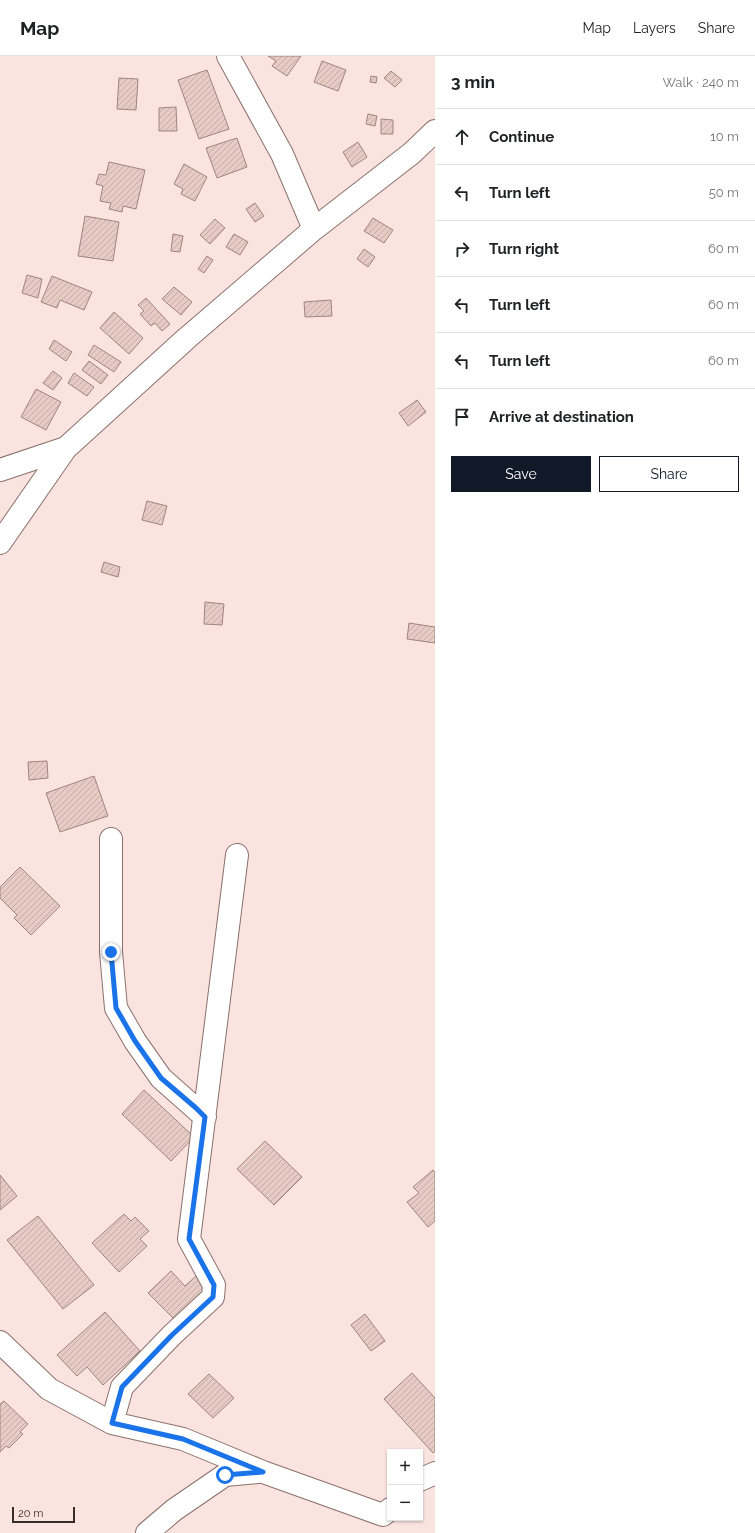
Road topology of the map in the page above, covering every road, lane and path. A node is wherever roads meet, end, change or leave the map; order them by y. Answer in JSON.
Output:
{"nodes":[{"id":1,"x":228,"y":56,"type":"edge"},
{"id":2,"x":435,"y":131,"type":"edge"},
{"id":3,"x":314,"y":229,"type":"junction"},
{"id":4,"x":66,"y":448,"type":"junction"},
{"id":5,"x":0,"y":470,"type":"edge"},
{"id":6,"x":0,"y":543,"type":"edge"},
{"id":7,"x":111,"y":839,"type":"dead end"},
{"id":8,"x":237,"y":855,"type":"dead end"},
{"id":9,"x":205,"y":1117,"type":"junction"},
{"id":10,"x":0,"y":1342,"type":"edge"},
{"id":11,"x":112,"y":1423,"type":"junction"},
{"id":12,"x":263,"y":1472,"type":"junction"},
{"id":13,"x":435,"y":1472,"type":"edge"},
{"id":14,"x":423,"y":1478,"type":"edge"},
{"id":15,"x":387,"y":1512,"type":"edge"},
{"id":16,"x":147,"y":1533,"type":"edge"}],
"edges":[{"from":1,"to":3,"type":"street"},
{"from":2,"to":3,"type":"street"},
{"from":3,"to":4,"type":"street"},
{"from":4,"to":5,"type":"street"},
{"from":4,"to":6,"type":"street"},
{"from":7,"to":9,"type":"street"},
{"from":8,"to":9,"type":"street"},
{"from":9,"to":11,"type":"street"},
{"from":10,"to":11,"type":"street"},
{"from":11,"to":12,"type":"street"},
{"from":12,"to":15,"type":"street"},
{"from":12,"to":16,"type":"street"},
{"from":13,"to":14,"type":"street"}]}
